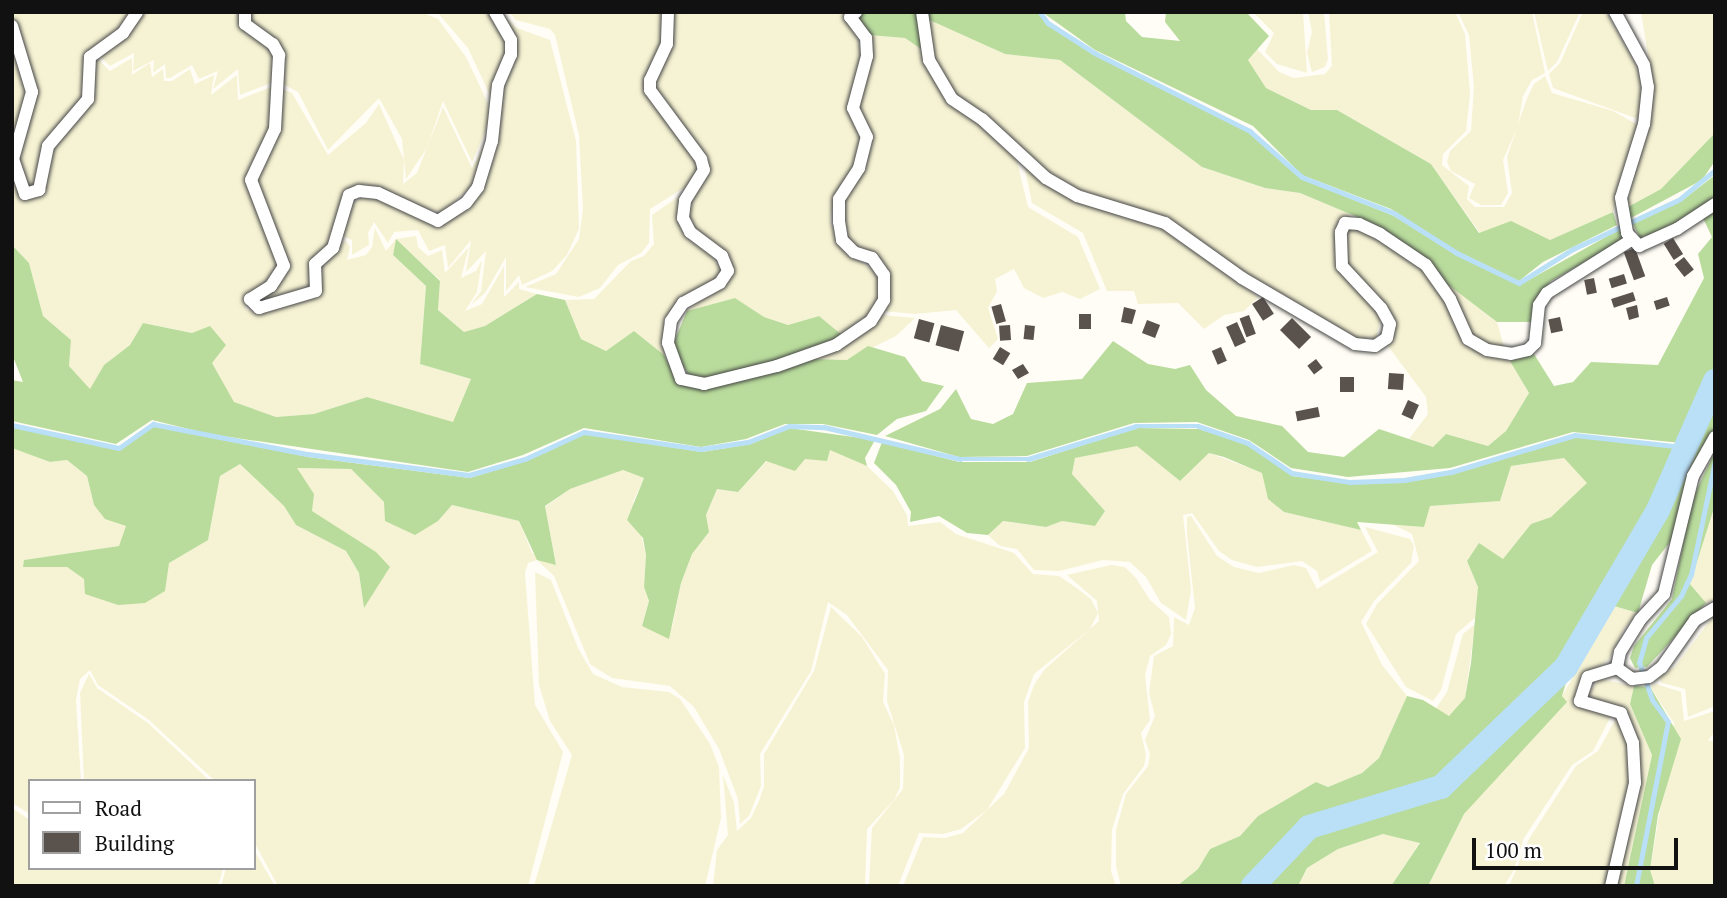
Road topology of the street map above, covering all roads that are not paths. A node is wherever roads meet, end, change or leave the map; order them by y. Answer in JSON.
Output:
{"nodes":[{"id":1,"x":137,"y":12,"type":"edge"},
{"id":2,"x":245,"y":12,"type":"edge"},
{"id":3,"x":495,"y":12,"type":"edge"},
{"id":4,"x":668,"y":12,"type":"edge"},
{"id":5,"x":856,"y":12,"type":"edge"},
{"id":6,"x":922,"y":12,"type":"edge"},
{"id":7,"x":1615,"y":12,"type":"edge"},
{"id":8,"x":12,"y":26,"type":"edge"},
{"id":9,"x":1715,"y":204,"type":"edge"},
{"id":10,"x":1629,"y":236,"type":"junction"},
{"id":11,"x":1715,"y":437,"type":"edge"},
{"id":12,"x":1715,"y":608,"type":"edge"},
{"id":13,"x":1617,"y":668,"type":"junction"},
{"id":14,"x":1611,"y":886,"type":"edge"}],
"edges":[{"from":1,"to":8,"type":"street"},
{"from":2,"to":3,"type":"street"},
{"from":4,"to":5,"type":"street"},
{"from":6,"to":10,"type":"street"},
{"from":7,"to":10,"type":"street"},
{"from":9,"to":10,"type":"street"},
{"from":11,"to":13,"type":"street"},
{"from":12,"to":13,"type":"street"},
{"from":13,"to":14,"type":"street"}]}
